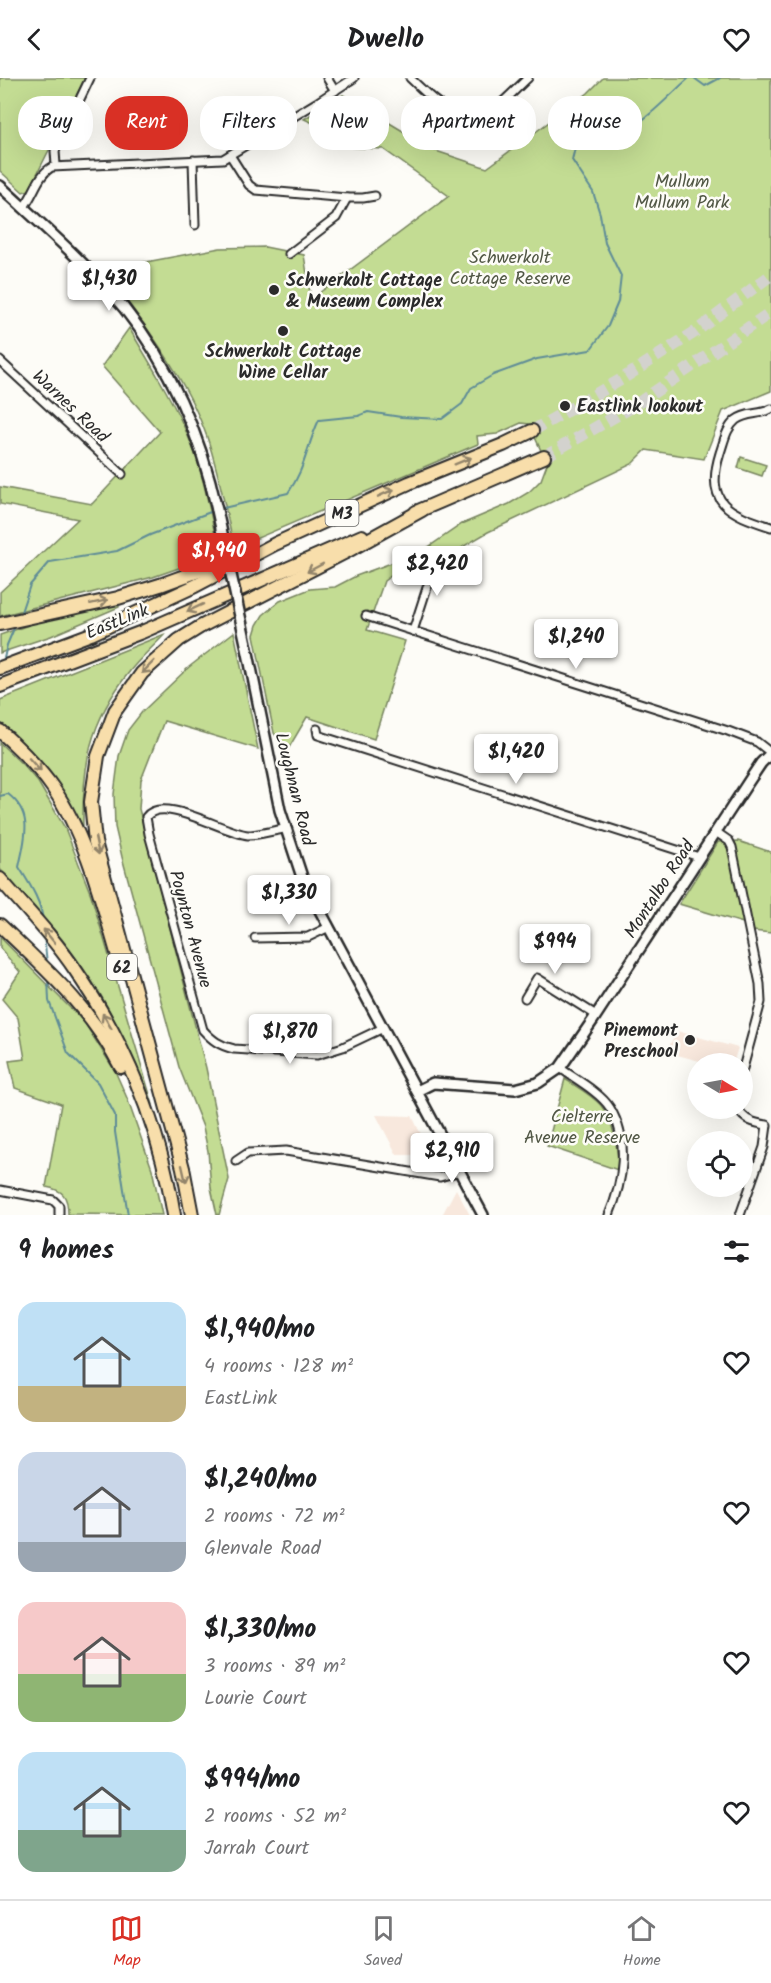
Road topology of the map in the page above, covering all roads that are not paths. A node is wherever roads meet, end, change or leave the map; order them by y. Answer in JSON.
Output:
{"nodes":[{"id":1,"x":90,"y":78,"type":"edge"},
{"id":2,"x":327,"y":78,"type":"edge"},
{"id":3,"x":354,"y":78,"type":"edge"},
{"id":4,"x":410,"y":78,"type":"edge"},
{"id":5,"x":528,"y":78,"type":"edge"},
{"id":6,"x":335,"y":91,"type":"junction"},
{"id":7,"x":230,"y":155,"type":"junction"},
{"id":8,"x":192,"y":160,"type":"junction"},
{"id":9,"x":56,"y":165,"type":"junction"},
{"id":10,"x":0,"y":186,"type":"edge"},
{"id":11,"x":375,"y":196,"type":"dead end"},
{"id":12,"x":347,"y":198,"type":"junction"},
{"id":13,"x":23,"y":208,"type":"junction"},
{"id":14,"x":195,"y":225,"type":"dead end"},
{"id":15,"x":289,"y":254,"type":"dead end"},
{"id":16,"x":0,"y":361,"type":"edge"},
{"id":17,"x":771,"y":409,"type":"edge"},
{"id":18,"x":532,"y":431,"type":"tunnel mouth"},
{"id":19,"x":544,"y":457,"type":"tunnel mouth"},
{"id":20,"x":122,"y":474,"type":"dead end"},
{"id":21,"x":422,"y":510,"type":"junction"},
{"id":22,"x":771,"y":527,"type":"edge"},
{"id":23,"x":275,"y":543,"type":"junction"},
{"id":24,"x":431,"y":560,"type":"dead end"},
{"id":25,"x":366,"y":616,"type":"dead end"},
{"id":26,"x":0,"y":624,"type":"edge"},
{"id":27,"x":413,"y":631,"type":"junction"},
{"id":28,"x":0,"y":668,"type":"edge"},
{"id":29,"x":31,"y":676,"type":"junction"},
{"id":30,"x":0,"y":686,"type":"edge"},
{"id":31,"x":0,"y":693,"type":"edge"},
{"id":32,"x":0,"y":731,"type":"edge"},
{"id":33,"x":316,"y":735,"type":"dead end"},
{"id":34,"x":771,"y":753,"type":"edge"},
{"id":35,"x":285,"y":829,"type":"junction"},
{"id":36,"x":716,"y":832,"type":"junction"},
{"id":37,"x":699,"y":857,"type":"junction"},
{"id":38,"x":0,"y":879,"type":"edge"},
{"id":39,"x":0,"y":916,"type":"edge"},
{"id":40,"x":0,"y":925,"type":"edge"},
{"id":41,"x":329,"y":927,"type":"junction"},
{"id":42,"x":255,"y":938,"type":"dead end"},
{"id":43,"x":20,"y":942,"type":"junction"},
{"id":44,"x":525,"y":998,"type":"dead end"},
{"id":45,"x":597,"y":1015,"type":"junction"},
{"id":46,"x":383,"y":1028,"type":"junction"},
{"id":47,"x":747,"y":1053,"type":"edge"},
{"id":48,"x":560,"y":1068,"type":"junction"},
{"id":49,"x":417,"y":1091,"type":"junction"},
{"id":50,"x":745,"y":1119,"type":"edge"},
{"id":51,"x":769,"y":1125,"type":"edge"},
{"id":52,"x":174,"y":1133,"type":"junction"},
{"id":53,"x":236,"y":1161,"type":"dead end"},
{"id":54,"x":460,"y":1172,"type":"junction"},
{"id":55,"x":0,"y":1190,"type":"edge"},
{"id":56,"x":59,"y":1215,"type":"edge"},
{"id":57,"x":174,"y":1215,"type":"edge"},
{"id":58,"x":192,"y":1215,"type":"edge"},
{"id":59,"x":483,"y":1215,"type":"edge"},
{"id":60,"x":609,"y":1215,"type":"edge"},
{"id":61,"x":740,"y":1215,"type":"edge"}],
"edges":[{"from":1,"to":9,"type":"street"},
{"from":2,"to":6,"type":"street"},
{"from":3,"to":6,"type":"street"},
{"from":4,"to":5,"type":"street"},
{"from":6,"to":7,"type":"street"},
{"from":7,"to":8,"type":"street"},
{"from":7,"to":12,"type":"street"},
{"from":8,"to":9,"type":"street"},
{"from":8,"to":14,"type":"street"},
{"from":9,"to":13,"type":"street"},
{"from":10,"to":13,"type":"main road","name":"Loughnan Road"},
{"from":11,"to":12,"type":"street"},
{"from":12,"to":15,"type":"street"},
{"from":13,"to":35,"type":"main road","name":"Loughnan Road","bridge":true},
{"from":16,"to":20,"type":"street","name":"Warnes Road"},
{"from":17,"to":22,"type":"street"},
{"from":23,"to":18,"type":"highway","name":"EastLink","number":"M3","one_way":true},
{"from":19,"to":21,"type":"highway","name":"EastLink","number":"M3"},
{"from":21,"to":29,"type":"highway","name":"EastLink","number":"M3","one_way":true},
{"from":21,"to":52,"type":"highway","one_way":true},
{"from":26,"to":23,"type":"highway","one_way":true},
{"from":23,"to":28,"type":"highway","name":"EastLink","number":"M3"},
{"from":24,"to":27,"type":"street"},
{"from":25,"to":27,"type":"street"},
{"from":27,"to":34,"type":"street"},
{"from":29,"to":30,"type":"highway"},
{"from":29,"to":31,"type":"highway"},
{"from":32,"to":52,"type":"highway","number":"62","one_way":true},
{"from":33,"to":37,"type":"street"},
{"from":34,"to":36,"type":"main road","name":"Montalbo Road"},
{"from":35,"to":41,"type":"main road","name":"Loughnan Road"},
{"from":35,"to":46,"type":"street","name":"Poynton Avenue"},
{"from":36,"to":37,"type":"main road","name":"Montalbo Road"},
{"from":36,"to":47,"type":"street"},
{"from":37,"to":45,"type":"main road","name":"Montalbo Road"},
{"from":57,"to":38,"type":"highway","one_way":true},
{"from":39,"to":43,"type":"highway"},
{"from":40,"to":43,"type":"highway"},
{"from":41,"to":42,"type":"street"},
{"from":41,"to":46,"type":"main road","name":"Loughnan Road"},
{"from":43,"to":57,"type":"highway"},
{"from":44,"to":45,"type":"street"},
{"from":45,"to":48,"type":"main road","name":"Montalbo Road"},
{"from":46,"to":49,"type":"main road","name":"Loughnan Road"},
{"from":48,"to":49,"type":"main road","name":"Montalbo Road"},
{"from":48,"to":60,"type":"street"},
{"from":49,"to":54,"type":"main road","name":"Loughnan Road"},
{"from":50,"to":51,"type":"street"},
{"from":51,"to":61,"type":"street"},
{"from":52,"to":58,"type":"highway","one_way":true},
{"from":53,"to":54,"type":"street"},
{"from":54,"to":59,"type":"main road","name":"Loughnan Road"},
{"from":55,"to":56,"type":"street"}]}
